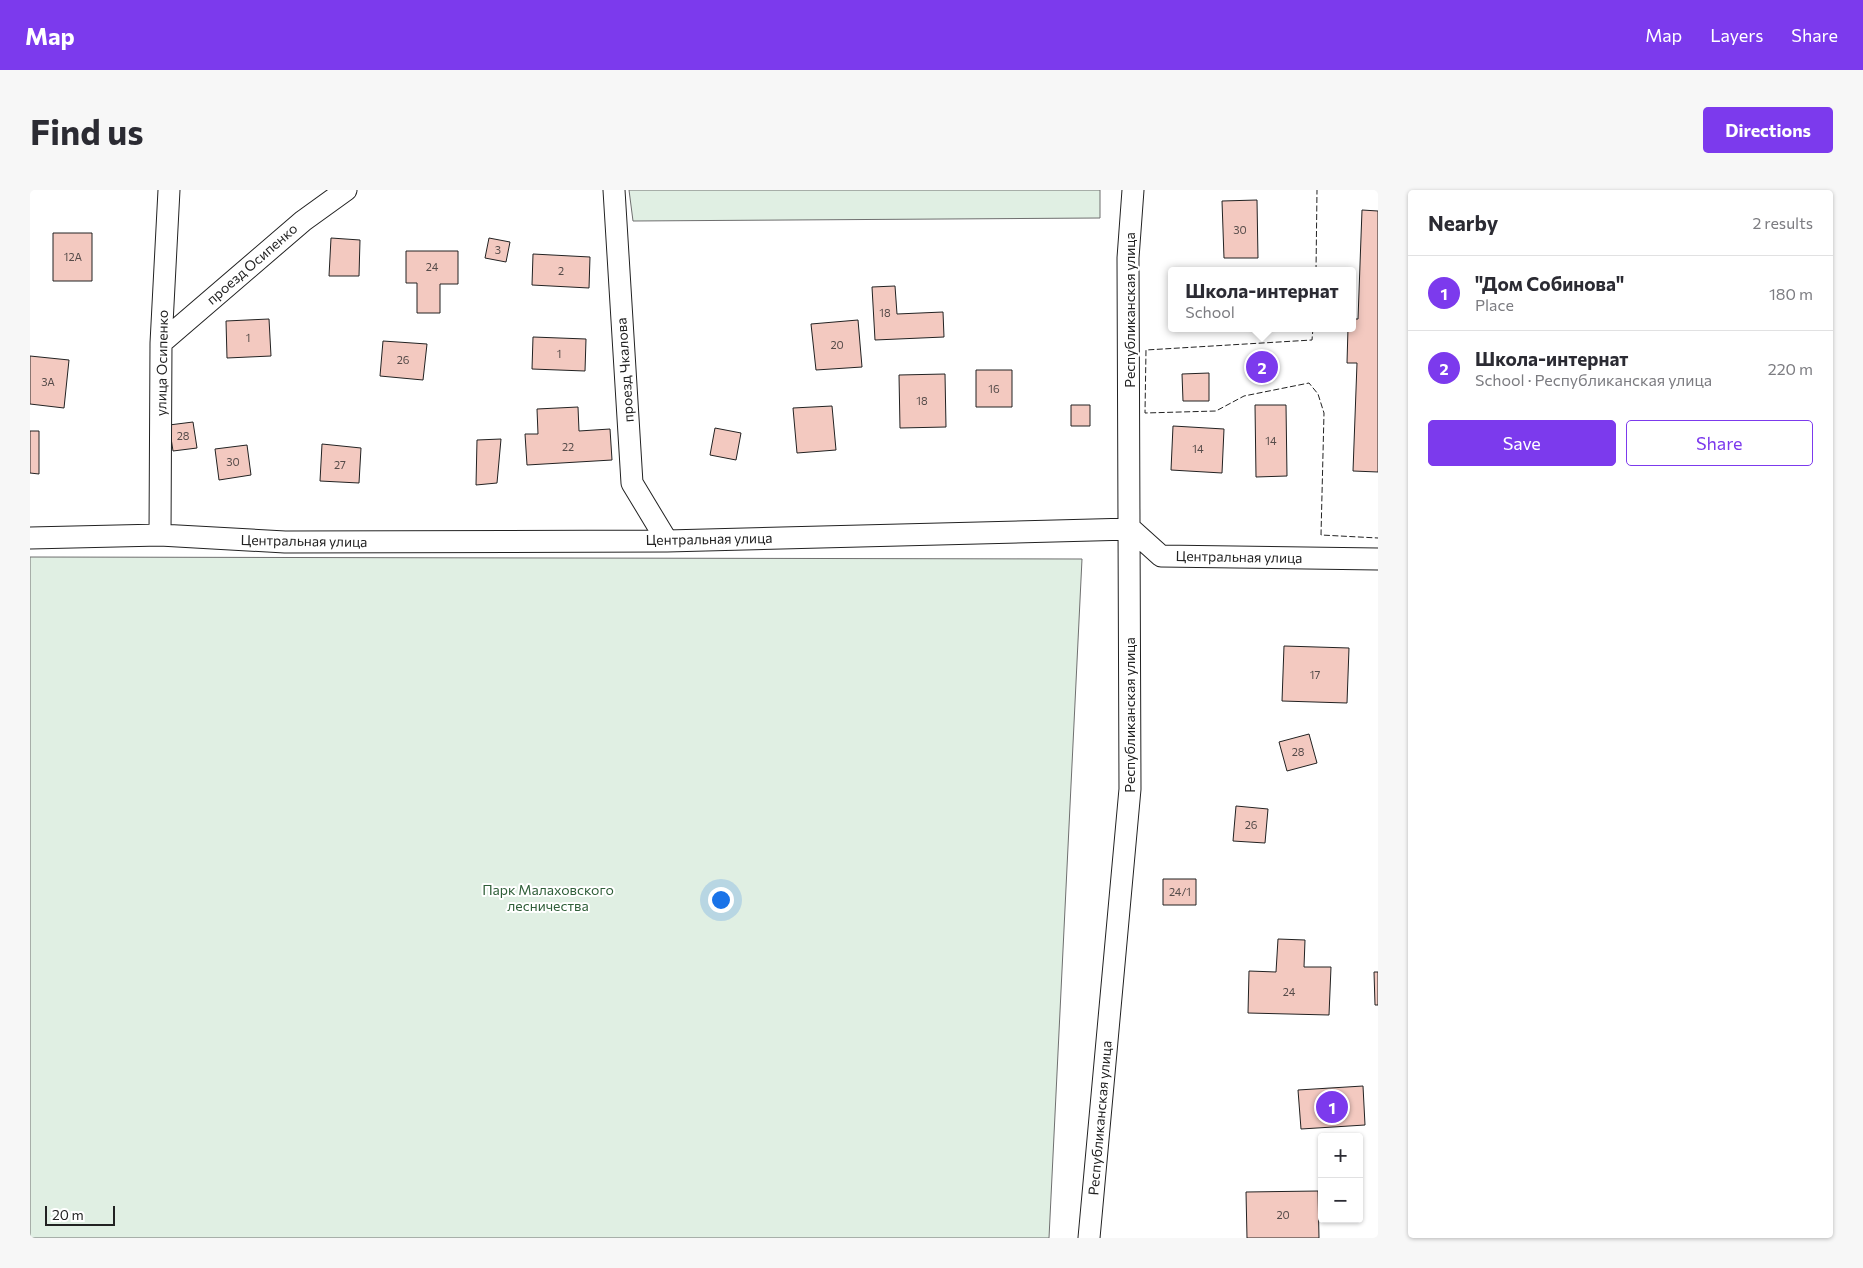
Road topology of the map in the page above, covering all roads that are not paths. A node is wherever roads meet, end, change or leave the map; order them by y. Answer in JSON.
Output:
{"nodes":[{"id":1,"x":169,"y":190,"type":"edge"},
{"id":2,"x":346,"y":190,"type":"edge"},
{"id":3,"x":614,"y":190,"type":"edge"},
{"id":4,"x":1133,"y":190,"type":"edge"},
{"id":5,"x":162,"y":343,"type":"junction"},
{"id":6,"x":1131,"y":529,"type":"junction"},
{"id":7,"x":160,"y":535,"type":"junction"},
{"id":8,"x":30,"y":538,"type":"edge"},
{"id":9,"x":667,"y":541,"type":"junction"},
{"id":10,"x":1378,"y":558,"type":"edge"},
{"id":11,"x":1088,"y":1238,"type":"edge"}],
"edges":[{"from":1,"to":5,"type":"street","name":"улица Осипенко"},
{"from":2,"to":5,"type":"street","name":"проезд Осипенко"},
{"from":3,"to":9,"type":"street","name":"проезд Чкалова"},
{"from":4,"to":6,"type":"street","name":"Республиканская улица"},
{"from":5,"to":7,"type":"street","name":"улица Осипенко"},
{"from":6,"to":9,"type":"street","name":"Центральная улица"},
{"from":6,"to":10,"type":"street","name":"Центральная улица"},
{"from":6,"to":11,"type":"street","name":"Республиканская улица"},
{"from":7,"to":8,"type":"street","name":"Центральная улица"},
{"from":7,"to":9,"type":"street","name":"Центральная улица"}]}
